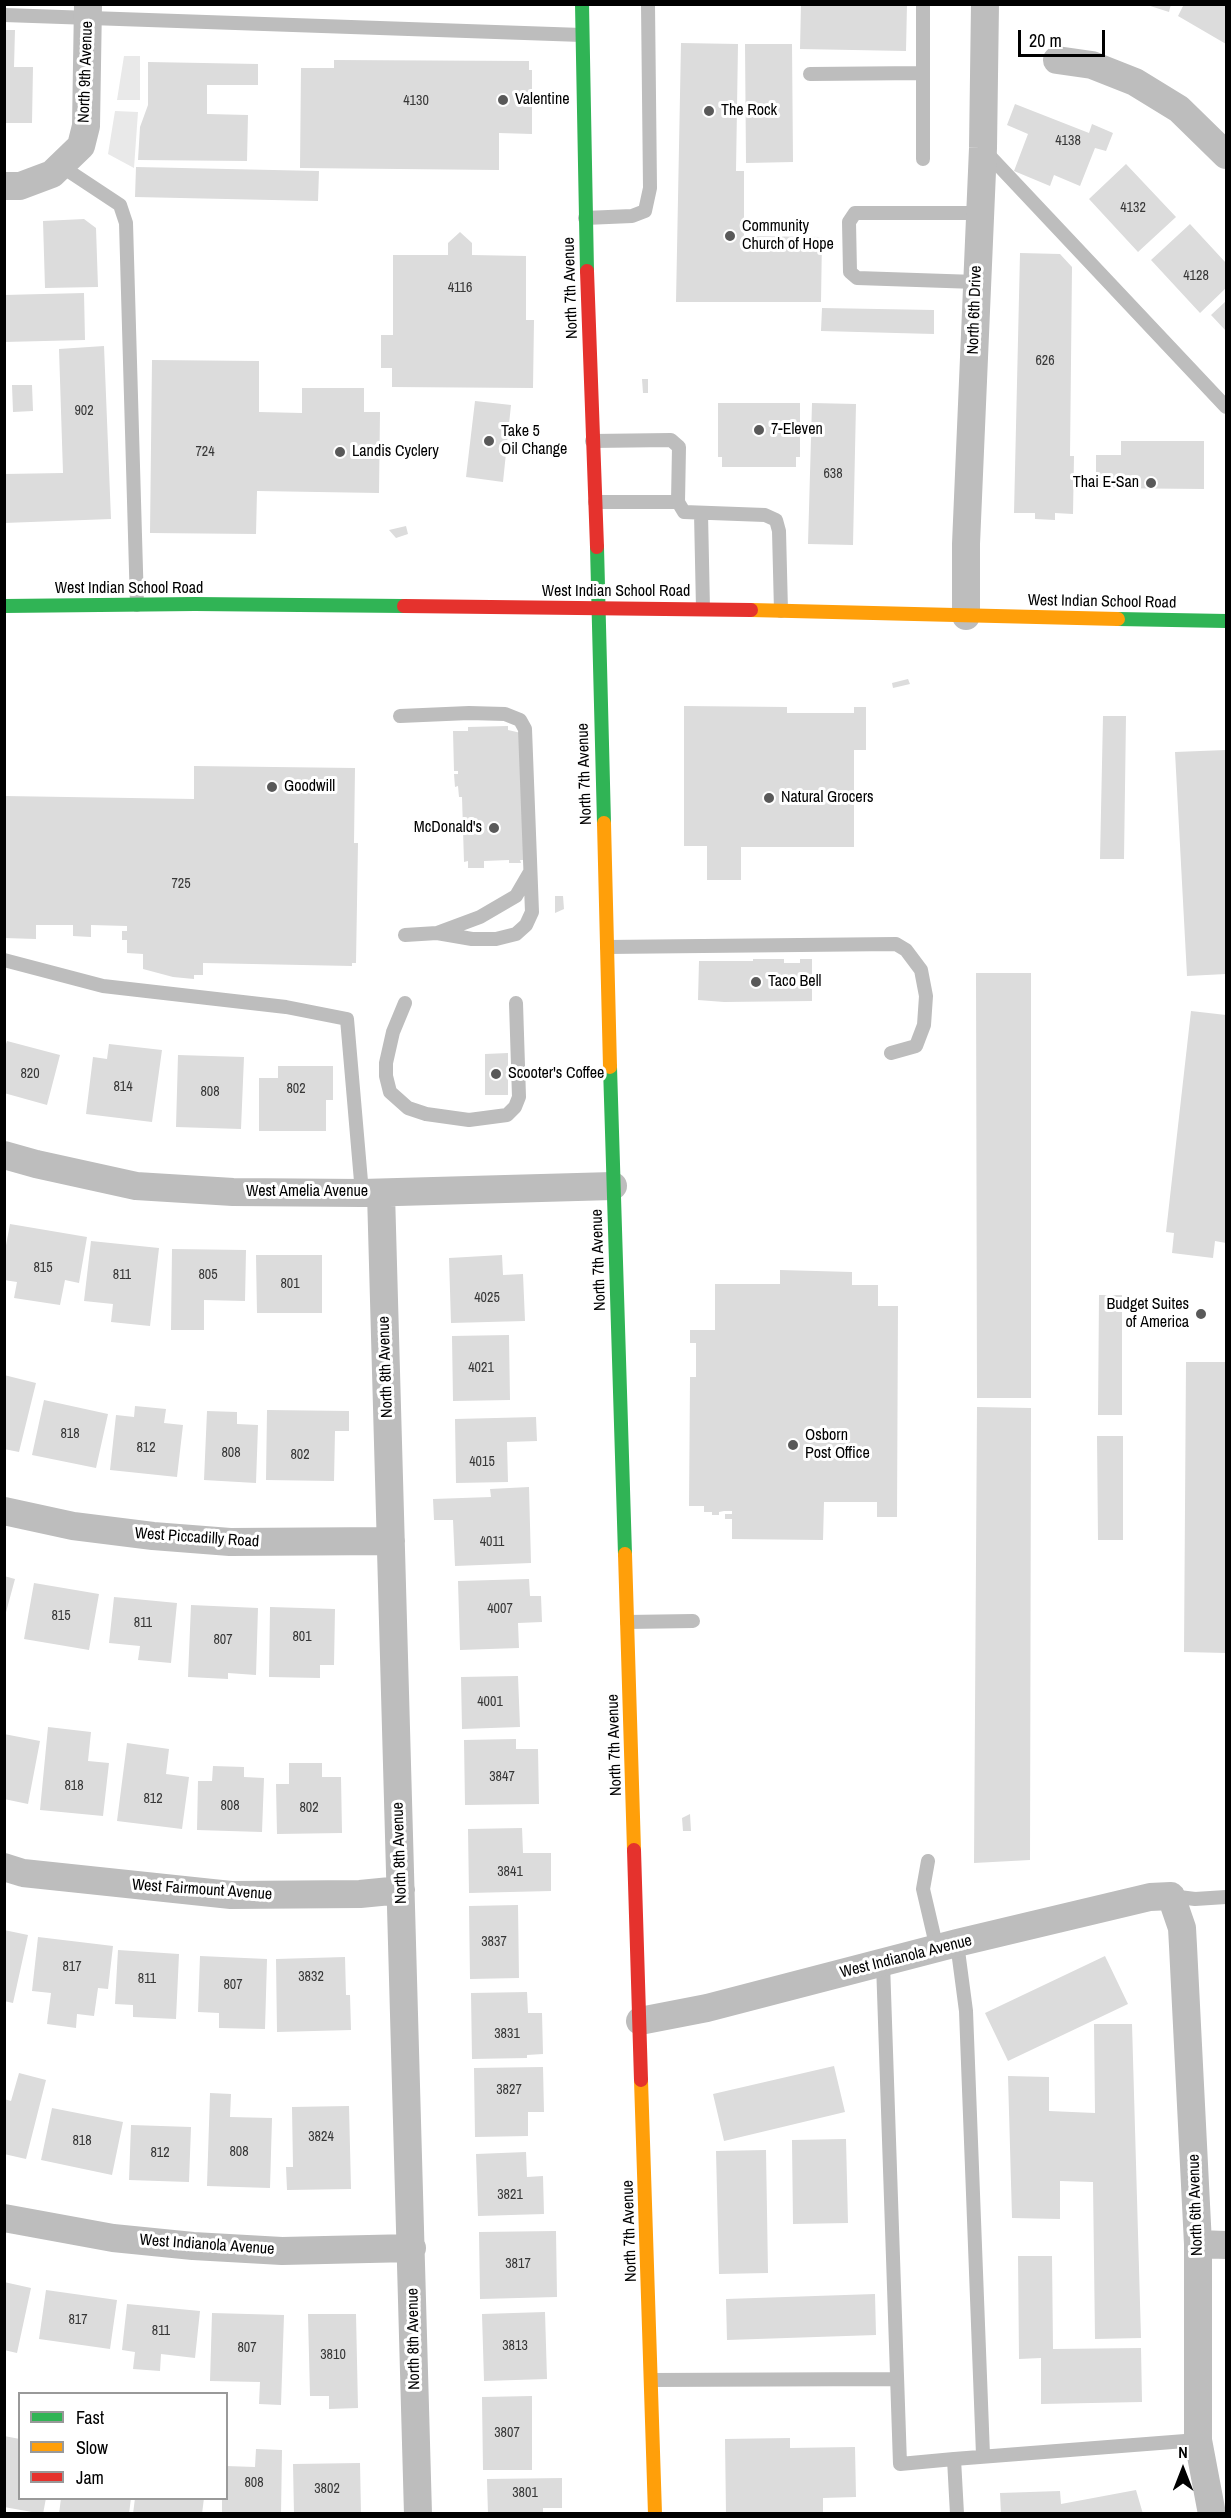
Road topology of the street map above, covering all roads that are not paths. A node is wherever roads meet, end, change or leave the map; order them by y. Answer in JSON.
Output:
{"nodes":[{"id":1,"x":582,"y":4,"type":"edge"},
{"id":2,"x":648,"y":4,"type":"edge"},
{"id":3,"x":923,"y":4,"type":"edge"},
{"id":4,"x":986,"y":4,"type":"edge"},
{"id":5,"x":88,"y":11,"type":"edge"},
{"id":6,"x":4,"y":15,"type":"edge"},
{"id":7,"x":582,"y":35,"type":"junction"},
{"id":8,"x":1057,"y":60,"type":"dead end"},
{"id":9,"x":923,"y":73,"type":"junction"},
{"id":10,"x":810,"y":74,"type":"dead end"},
{"id":11,"x":982,"y":148,"type":"junction"},
{"id":12,"x":1227,"y":155,"type":"edge"},
{"id":13,"x":923,"y":159,"type":"dead end"},
{"id":14,"x":61,"y":166,"type":"junction"},
{"id":15,"x":4,"y":186,"type":"edge"},
{"id":16,"x":979,"y":213,"type":"junction"},
{"id":17,"x":585,"y":218,"type":"junction"},
{"id":18,"x":976,"y":282,"type":"junction"},
{"id":19,"x":1227,"y":407,"type":"edge"},
{"id":20,"x":592,"y":441,"type":"junction"},
{"id":21,"x":595,"y":502,"type":"junction"},
{"id":22,"x":678,"y":502,"type":"junction"},
{"id":23,"x":701,"y":513,"type":"junction"},
{"id":24,"x":137,"y":605,"type":"junction"},
{"id":25,"x":4,"y":606,"type":"edge"},
{"id":26,"x":597,"y":609,"type":"junction"},
{"id":27,"x":703,"y":609,"type":"junction"},
{"id":28,"x":781,"y":611,"type":"junction"},
{"id":29,"x":966,"y":616,"type":"junction"},
{"id":30,"x":1227,"y":621,"type":"edge"},
{"id":31,"x":400,"y":716,"type":"dead end"},
{"id":32,"x":531,"y":870,"type":"junction"},
{"id":33,"x":437,"y":933,"type":"junction"},
{"id":34,"x":405,"y":935,"type":"dead end"},
{"id":35,"x":607,"y":947,"type":"junction"},
{"id":36,"x":4,"y":960,"type":"edge"},
{"id":37,"x":405,"y":1003,"type":"dead end"},
{"id":38,"x":516,"y":1003,"type":"dead end"},
{"id":39,"x":891,"y":1053,"type":"dead end"},
{"id":40,"x":4,"y":1155,"type":"edge"},
{"id":41,"x":613,"y":1186,"type":"junction"},
{"id":42,"x":372,"y":1193,"type":"junction"},
{"id":43,"x":4,"y":1511,"type":"edge"},
{"id":44,"x":391,"y":1541,"type":"junction"},
{"id":45,"x":693,"y":1621,"type":"dead end"},
{"id":46,"x":627,"y":1622,"type":"junction"},
{"id":47,"x":928,"y":1861,"type":"dead end"},
{"id":48,"x":4,"y":1867,"type":"edge"},
{"id":49,"x":401,"y":1890,"type":"junction"},
{"id":50,"x":1171,"y":1896,"type":"junction"},
{"id":51,"x":1227,"y":1897,"type":"edge"},
{"id":52,"x":947,"y":1946,"type":"junction"},
{"id":53,"x":883,"y":1963,"type":"junction"},
{"id":54,"x":640,"y":2021,"type":"junction"},
{"id":55,"x":4,"y":2218,"type":"edge"},
{"id":56,"x":1198,"y":2244,"type":"junction"},
{"id":57,"x":1227,"y":2245,"type":"edge"},
{"id":58,"x":412,"y":2248,"type":"junction"},
{"id":59,"x":896,"y":2379,"type":"junction"},
{"id":60,"x":651,"y":2380,"type":"junction"},
{"id":61,"x":1198,"y":2440,"type":"junction"},
{"id":62,"x":982,"y":2455,"type":"junction"},
{"id":63,"x":954,"y":2459,"type":"junction"},
{"id":64,"x":418,"y":2514,"type":"edge"},
{"id":65,"x":655,"y":2514,"type":"edge"},
{"id":66,"x":957,"y":2514,"type":"edge"},
{"id":67,"x":1212,"y":2514,"type":"edge"}],
"edges":[{"from":1,"to":7,"type":"main road","name":"North 7th Avenue"},
{"from":2,"to":17,"type":"lane"},
{"from":3,"to":9,"type":"lane"},
{"from":4,"to":11,"type":"street","name":"North 6th Drive"},
{"from":5,"to":6,"type":"lane"},
{"from":5,"to":7,"type":"lane"},
{"from":5,"to":14,"type":"street","name":"North 9th Avenue"},
{"from":7,"to":17,"type":"main road","name":"North 7th Avenue"},
{"from":8,"to":12,"type":"street"},
{"from":9,"to":10,"type":"lane"},
{"from":9,"to":13,"type":"lane"},
{"from":11,"to":16,"type":"street","name":"North 6th Drive"},
{"from":11,"to":19,"type":"lane"},
{"from":14,"to":15,"type":"street","name":"North 9th Avenue"},
{"from":14,"to":24,"type":"lane"},
{"from":16,"to":18,"type":"street","name":"North 6th Drive"},
{"from":16,"to":18,"type":"lane"},
{"from":17,"to":20,"type":"main road","name":"North 7th Avenue"},
{"from":18,"to":29,"type":"street","name":"North 6th Drive"},
{"from":20,"to":21,"type":"main road","name":"North 7th Avenue"},
{"from":20,"to":22,"type":"lane"},
{"from":21,"to":22,"type":"lane"},
{"from":21,"to":26,"type":"main road","name":"North 7th Avenue"},
{"from":22,"to":23,"type":"lane"},
{"from":23,"to":27,"type":"lane"},
{"from":23,"to":28,"type":"lane"},
{"from":24,"to":25,"type":"main road","name":"West Indian School Road"},
{"from":24,"to":26,"type":"main road","name":"West Indian School Road"},
{"from":26,"to":27,"type":"main road","name":"West Indian School Road"},
{"from":26,"to":35,"type":"main road","name":"North 7th Avenue"},
{"from":27,"to":28,"type":"main road","name":"West Indian School Road"},
{"from":28,"to":29,"type":"main road","name":"West Indian School Road"},
{"from":29,"to":30,"type":"main road","name":"West Indian School Road"},
{"from":31,"to":32,"type":"lane"},
{"from":32,"to":33,"type":"lane"},
{"from":32,"to":33,"type":"lane"},
{"from":33,"to":34,"type":"lane"},
{"from":35,"to":39,"type":"lane"},
{"from":35,"to":41,"type":"main road","name":"North 7th Avenue"},
{"from":36,"to":42,"type":"lane"},
{"from":37,"to":38,"type":"lane"},
{"from":40,"to":42,"type":"street","name":"West Amelia Avenue"},
{"from":41,"to":42,"type":"street","name":"West Amelia Avenue"},
{"from":41,"to":46,"type":"main road","name":"North 7th Avenue"},
{"from":42,"to":44,"type":"street","name":"North 8th Avenue"},
{"from":43,"to":44,"type":"street","name":"West Piccadilly Road"},
{"from":44,"to":49,"type":"street","name":"North 8th Avenue"},
{"from":45,"to":46,"type":"lane"},
{"from":46,"to":54,"type":"main road","name":"North 7th Avenue"},
{"from":47,"to":52,"type":"lane"},
{"from":48,"to":49,"type":"street","name":"West Fairmount Avenue"},
{"from":49,"to":58,"type":"street","name":"North 8th Avenue"},
{"from":50,"to":51,"type":"lane"},
{"from":50,"to":52,"type":"street","name":"West Indianola Avenue"},
{"from":50,"to":56,"type":"street","name":"North 6th Avenue"},
{"from":52,"to":53,"type":"street","name":"West Indianola Avenue"},
{"from":52,"to":62,"type":"lane"},
{"from":53,"to":54,"type":"street","name":"West Indianola Avenue"},
{"from":53,"to":59,"type":"lane"},
{"from":54,"to":60,"type":"main road","name":"North 7th Avenue"},
{"from":55,"to":58,"type":"street","name":"West Indianola Avenue"},
{"from":56,"to":57,"type":"street"},
{"from":56,"to":61,"type":"street","name":"North 6th Avenue"},
{"from":58,"to":64,"type":"street","name":"North 8th Avenue"},
{"from":59,"to":60,"type":"lane"},
{"from":59,"to":63,"type":"lane"},
{"from":60,"to":65,"type":"main road","name":"North 7th Avenue"},
{"from":61,"to":62,"type":"lane"},
{"from":61,"to":67,"type":"street","name":"North 6th Avenue"},
{"from":62,"to":63,"type":"lane"},
{"from":63,"to":66,"type":"lane"}]}
